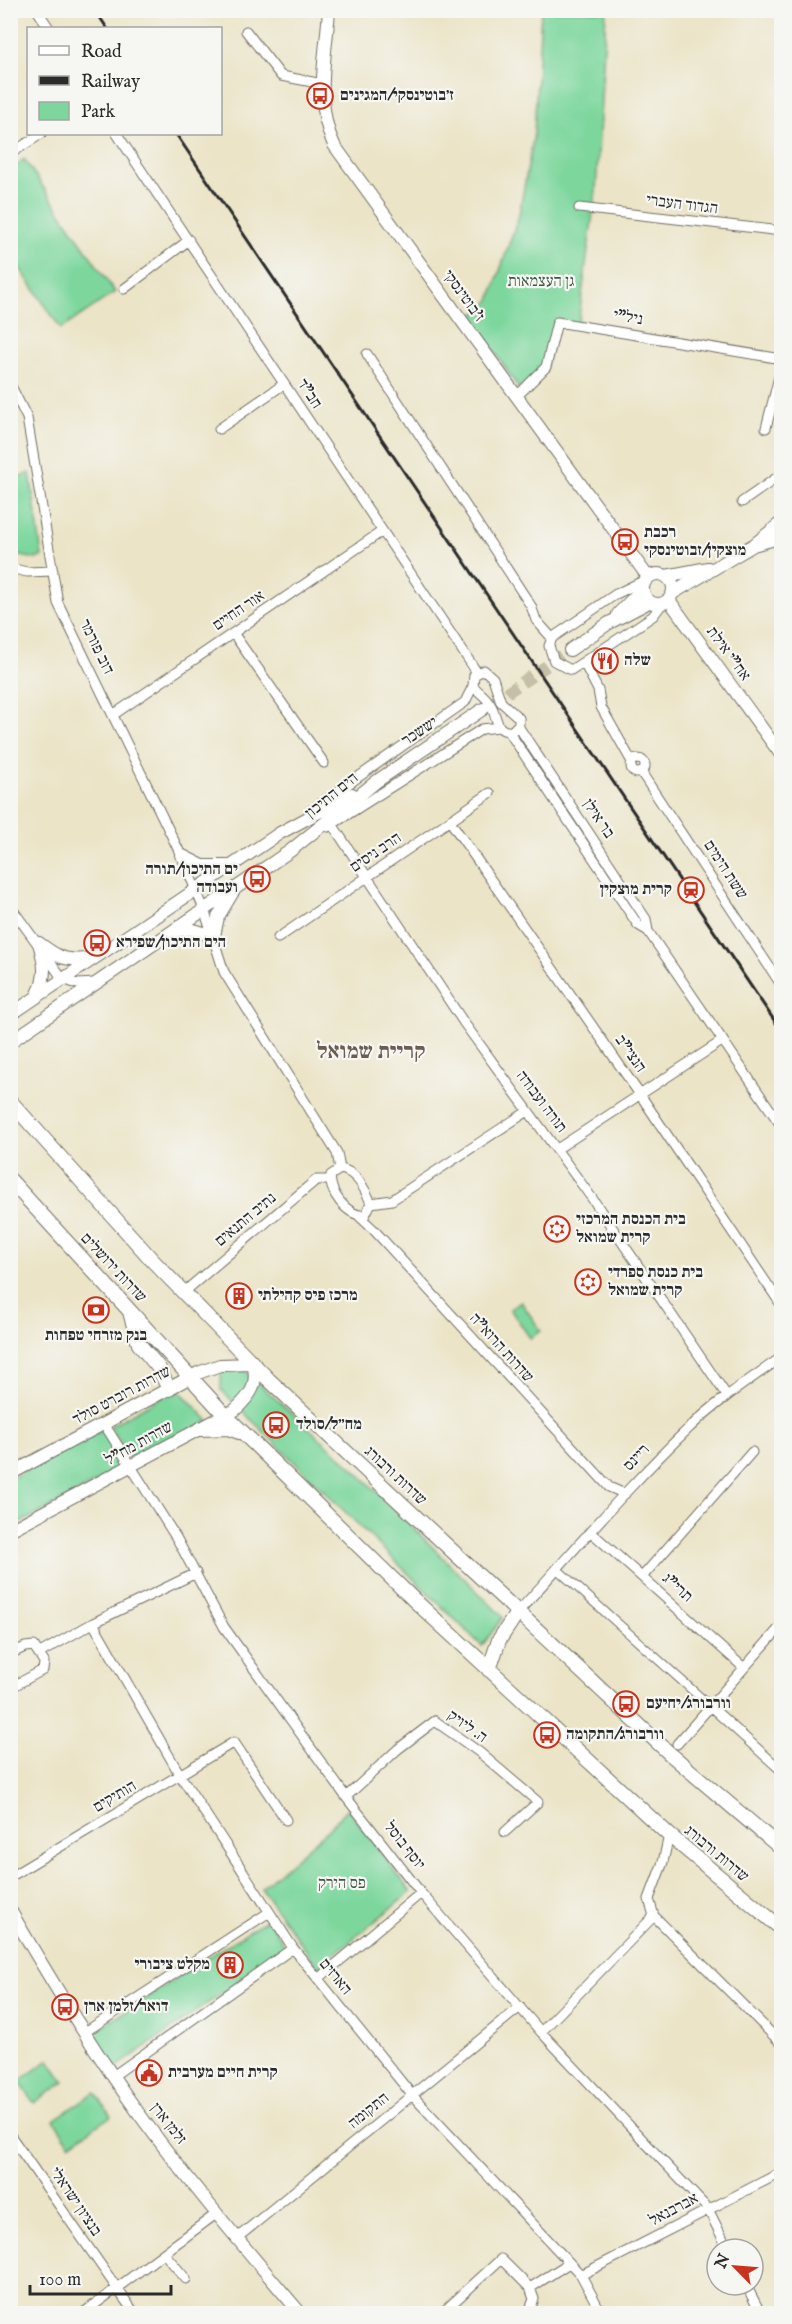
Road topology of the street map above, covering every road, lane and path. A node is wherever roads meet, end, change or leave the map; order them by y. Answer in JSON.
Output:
{"nodes":[{"id":1,"x":37,"y":10,"type":"edge"},
{"id":2,"x":330,"y":10,"type":"edge"},
{"id":3,"x":48,"y":27,"type":"edge"},
{"id":4,"x":246,"y":31,"type":"dead end"},
{"id":5,"x":323,"y":84,"type":"junction"},
{"id":6,"x":40,"y":135,"type":"edge"},
{"id":7,"x":118,"y":135,"type":"edge"},
{"id":8,"x":11,"y":154,"type":"edge"},
{"id":9,"x":579,"y":208,"type":"dead end"},
{"id":10,"x":782,"y":231,"type":"edge"},
{"id":11,"x":189,"y":240,"type":"junction"},
{"id":12,"x":124,"y":289,"type":"dead end"},
{"id":13,"x":367,"y":354,"type":"dead end"},
{"id":14,"x":782,"y":359,"type":"edge"},
{"id":15,"x":782,"y":365,"type":"edge"},
{"id":16,"x":10,"y":384,"type":"edge"},
{"id":17,"x":284,"y":384,"type":"junction"},
{"id":18,"x":516,"y":397,"type":"junction"},
{"id":19,"x":766,"y":428,"type":"dead end"},
{"id":20,"x":219,"y":429,"type":"dead end"},
{"id":21,"x":782,"y":474,"type":"edge"},
{"id":22,"x":742,"y":502,"type":"dead end"},
{"id":23,"x":782,"y":522,"type":"edge"},
{"id":24,"x":381,"y":532,"type":"junction"},
{"id":25,"x":782,"y":537,"type":"edge"},
{"id":26,"x":755,"y":544,"type":"junction"},
{"id":27,"x":718,"y":566,"type":"junction"},
{"id":28,"x":10,"y":568,"type":"edge"},
{"id":29,"x":53,"y":571,"type":"junction"},
{"id":30,"x":666,"y":576,"type":"junction"},
{"id":31,"x":645,"y":582,"type":"junction"},
{"id":32,"x":668,"y":599,"type":"junction"},
{"id":33,"x":649,"y":602,"type":"junction"},
{"id":34,"x":609,"y":623,"type":"junction"},
{"id":35,"x":233,"y":633,"type":"junction"},
{"id":36,"x":552,"y":638,"type":"junction"},
{"id":37,"x":570,"y":650,"type":"tunnel mouth"},
{"id":38,"x":584,"y":663,"type":"junction"},
{"id":39,"x":476,"y":671,"type":"junction"},
{"id":40,"x":473,"y":686,"type":"junction"},
{"id":41,"x":483,"y":710,"type":"tunnel mouth"},
{"id":42,"x":113,"y":716,"type":"junction"},
{"id":43,"x":499,"y":728,"type":"junction"},
{"id":44,"x":513,"y":729,"type":"junction"},
{"id":45,"x":780,"y":753,"type":"edge"},
{"id":46,"x":324,"y":763,"type":"dead end"},
{"id":47,"x":377,"y":781,"type":"junction"},
{"id":48,"x":490,"y":793,"type":"dead end"},
{"id":49,"x":450,"y":821,"type":"junction"},
{"id":50,"x":332,"y":825,"type":"junction"},
{"id":51,"x":280,"y":833,"type":"junction"},
{"id":52,"x":290,"y":851,"type":"junction"},
{"id":53,"x":181,"y":855,"type":"junction"},
{"id":54,"x":230,"y":866,"type":"junction"},
{"id":55,"x":367,"y":877,"type":"junction"},
{"id":56,"x":245,"y":881,"type":"junction"},
{"id":57,"x":195,"y":888,"type":"junction"},
{"id":58,"x":10,"y":906,"type":"edge"},
{"id":59,"x":204,"y":909,"type":"junction"},
{"id":60,"x":165,"y":936,"type":"junction"},
{"id":61,"x":214,"y":936,"type":"junction"},
{"id":62,"x":278,"y":938,"type":"dead end"},
{"id":63,"x":39,"y":943,"type":"junction"},
{"id":64,"x":93,"y":958,"type":"junction"},
{"id":65,"x":63,"y":979,"type":"junction"},
{"id":66,"x":96,"y":983,"type":"junction"},
{"id":67,"x":782,"y":986,"type":"edge"},
{"id":68,"x":35,"y":998,"type":"junction"},
{"id":69,"x":10,"y":1015,"type":"edge"},
{"id":70,"x":722,"y":1041,"type":"junction"},
{"id":71,"x":10,"y":1042,"type":"edge"},
{"id":72,"x":641,"y":1096,"type":"junction"},
{"id":73,"x":10,"y":1101,"type":"edge"},
{"id":74,"x":528,"y":1111,"type":"junction"},
{"id":75,"x":782,"y":1127,"type":"edge"},
{"id":76,"x":557,"y":1149,"type":"junction"},
{"id":77,"x":339,"y":1168,"type":"junction"},
{"id":78,"x":10,"y":1180,"type":"edge"},
{"id":79,"x":330,"y":1180,"type":"junction"},
{"id":80,"x":371,"y":1203,"type":"junction"},
{"id":81,"x":358,"y":1216,"type":"junction"},
{"id":82,"x":184,"y":1292,"type":"junction"},
{"id":83,"x":782,"y":1306,"type":"edge"},
{"id":84,"x":129,"y":1310,"type":"junction"},
{"id":85,"x":782,"y":1357,"type":"edge"},
{"id":86,"x":253,"y":1364,"type":"junction"},
{"id":87,"x":191,"y":1377,"type":"junction"},
{"id":88,"x":169,"y":1389,"type":"junction"},
{"id":89,"x":727,"y":1396,"type":"junction"},
{"id":90,"x":225,"y":1415,"type":"junction"},
{"id":91,"x":104,"y":1424,"type":"junction"},
{"id":92,"x":201,"y":1429,"type":"junction"},
{"id":93,"x":245,"y":1435,"type":"junction"},
{"id":94,"x":753,"y":1452,"type":"dead end"},
{"id":95,"x":132,"y":1467,"type":"junction"},
{"id":96,"x":11,"y":1473,"type":"edge"},
{"id":97,"x":625,"y":1494,"type":"junction"},
{"id":98,"x":10,"y":1530,"type":"edge"},
{"id":99,"x":591,"y":1532,"type":"junction"},
{"id":100,"x":557,"y":1569,"type":"junction"},
{"id":101,"x":196,"y":1574,"type":"junction"},
{"id":102,"x":642,"y":1577,"type":"junction"},
{"id":103,"x":531,"y":1598,"type":"junction"},
{"id":104,"x":517,"y":1613,"type":"junction"},
{"id":105,"x":93,"y":1623,"type":"junction"},
{"id":106,"x":531,"y":1626,"type":"junction"},
{"id":107,"x":779,"y":1631,"type":"edge"},
{"id":108,"x":40,"y":1653,"type":"junction"},
{"id":109,"x":10,"y":1654,"type":"edge"},
{"id":110,"x":743,"y":1667,"type":"junction"},
{"id":111,"x":489,"y":1670,"type":"junction"},
{"id":112,"x":10,"y":1688,"type":"edge"},
{"id":113,"x":710,"y":1706,"type":"junction"},
{"id":114,"x":676,"y":1744,"type":"dead end"},
{"id":115,"x":782,"y":1771,"type":"edge"},
{"id":116,"x":180,"y":1775,"type":"junction"},
{"id":117,"x":346,"y":1797,"type":"junction"},
{"id":118,"x":286,"y":1820,"type":"dead end"},
{"id":119,"x":505,"y":1833,"type":"dead end"},
{"id":120,"x":669,"y":1835,"type":"junction"},
{"id":121,"x":782,"y":1849,"type":"edge"},
{"id":122,"x":10,"y":1877,"type":"edge"},
{"id":123,"x":421,"y":1893,"type":"junction"},
{"id":124,"x":10,"y":1910,"type":"edge"},
{"id":125,"x":268,"y":1913,"type":"junction"},
{"id":126,"x":654,"y":1916,"type":"junction"},
{"id":127,"x":782,"y":1929,"type":"edge"},
{"id":128,"x":293,"y":1948,"type":"junction"},
{"id":129,"x":318,"y":1979,"type":"junction"},
{"id":130,"x":520,"y":2007,"type":"junction"},
{"id":131,"x":85,"y":2032,"type":"junction"},
{"id":132,"x":541,"y":2032,"type":"junction"},
{"id":133,"x":782,"y":2044,"type":"edge"},
{"id":134,"x":113,"y":2076,"type":"junction"},
{"id":135,"x":412,"y":2095,"type":"junction"},
{"id":136,"x":10,"y":2135,"type":"edge"},
{"id":137,"x":782,"y":2172,"type":"edge"},
{"id":138,"x":708,"y":2209,"type":"junction"},
{"id":139,"x":216,"y":2214,"type":"junction"},
{"id":140,"x":722,"y":2237,"type":"edge"},
{"id":141,"x":237,"y":2238,"type":"junction"},
{"id":142,"x":164,"y":2253,"type":"junction"},
{"id":143,"x":569,"y":2263,"type":"junction"},
{"id":144,"x":581,"y":2275,"type":"junction"},
{"id":145,"x":186,"y":2279,"type":"dead end"},
{"id":146,"x":530,"y":2288,"type":"junction"},
{"id":147,"x":116,"y":2289,"type":"junction"},
{"id":148,"x":752,"y":2297,"type":"edge"},
{"id":149,"x":82,"y":2313,"type":"edge"},
{"id":150,"x":135,"y":2313,"type":"edge"},
{"id":151,"x":301,"y":2313,"type":"edge"},
{"id":152,"x":441,"y":2313,"type":"edge"},
{"id":153,"x":525,"y":2313,"type":"edge"},
{"id":154,"x":602,"y":2313,"type":"edge"},
{"id":155,"x":761,"y":2313,"type":"edge"}],
"edges":[{"from":1,"to":3,"type":"street"},
{"from":2,"to":5,"type":"street","name":"ז'בוטינסקי"},
{"from":4,"to":5,"type":"street"},
{"from":5,"to":18,"type":"street","name":"ז'בוטינסקי"},
{"from":6,"to":8,"type":"street"},
{"from":7,"to":11,"type":"street","name":"חב\"ד"},
{"from":9,"to":10,"type":"street","name":"הגדוד העברי"},
{"from":11,"to":12,"type":"street"},
{"from":11,"to":17,"type":"street","name":"חב\"ד"},
{"from":13,"to":36,"type":"street"},
{"from":14,"to":18,"type":"street","name":"ניל\"י"},
{"from":15,"to":19,"type":"street"},
{"from":16,"to":29,"type":"street","name":"דוב פורמר"},
{"from":17,"to":20,"type":"street"},
{"from":17,"to":24,"type":"street","name":"חב\"ד"},
{"from":18,"to":31,"type":"street","name":"ז'בוטינסקי"},
{"from":21,"to":22,"type":"street"},
{"from":23,"to":26,"type":"street"},
{"from":24,"to":35,"type":"street","name":"אור החיים"},
{"from":24,"to":39,"type":"street","name":"חב\"ד"},
{"from":25,"to":26,"type":"street"},
{"from":26,"to":27,"type":"street"},
{"from":27,"to":30,"type":"street"},
{"from":27,"to":32,"type":"street"},
{"from":28,"to":29,"type":"street"},
{"from":29,"to":42,"type":"street","name":"דוב פורמר"},
{"from":30,"to":31,"type":"street"},
{"from":30,"to":32,"type":"street"},
{"from":31,"to":33,"type":"street"},
{"from":31,"to":34,"type":"street"},
{"from":31,"to":36,"type":"street"},
{"from":32,"to":33,"type":"street"},
{"from":32,"to":38,"type":"street"},
{"from":32,"to":45,"type":"street","name":"אח\"י אילת"},
{"from":33,"to":34,"type":"street"},
{"from":34,"to":37,"type":"street"},
{"from":35,"to":42,"type":"street","name":"אור החיים"},
{"from":35,"to":46,"type":"street"},
{"from":36,"to":38,"type":"street"},
{"from":38,"to":67,"type":"street","name":"ששת הימים"},
{"from":39,"to":40,"type":"street"},
{"from":39,"to":44,"type":"street","name":"בר אילן"},
{"from":40,"to":43,"type":"street"},
{"from":40,"to":51,"type":"street"},
{"from":41,"to":47,"type":"street","name":"יששכר"},
{"from":42,"to":53,"type":"street","name":"דוב פורמר"},
{"from":43,"to":44,"type":"street"},
{"from":43,"to":50,"type":"street"},
{"from":44,"to":70,"type":"street","name":"בר אילן"},
{"from":47,"to":51,"type":"street","name":"הים התיכון"},
{"from":47,"to":52,"type":"street","name":"הים התיכון"},
{"from":48,"to":49,"type":"street","name":"הרב ניסים"},
{"from":49,"to":55,"type":"street","name":"הרב ניסים"},
{"from":49,"to":72,"type":"street","name":"הנצי\"ב"},
{"from":50,"to":52,"type":"street"},
{"from":50,"to":55,"type":"street","name":"תורה ועבודה"},
{"from":51,"to":54,"type":"street","name":"הים התיכון"},
{"from":52,"to":56,"type":"street","name":"הים התיכון"},
{"from":53,"to":54,"type":"street"},
{"from":53,"to":57,"type":"street","name":"דוב פורמר"},
{"from":54,"to":57,"type":"street","name":"הים התיכון"},
{"from":55,"to":62,"type":"street","name":"הרב ניסים"},
{"from":55,"to":74,"type":"street","name":"תורה ועבודה"},
{"from":56,"to":59,"type":"street","name":"הים התיכון"},
{"from":56,"to":61,"type":"street"},
{"from":57,"to":59,"type":"street","name":"דוב פורמר"},
{"from":57,"to":64,"type":"street","name":"הים התיכון"},
{"from":58,"to":63,"type":"street"},
{"from":59,"to":60,"type":"street","name":"הים התיכון"},
{"from":59,"to":61,"type":"street"},
{"from":60,"to":61,"type":"street"},
{"from":60,"to":66,"type":"street","name":"הים התיכון"},
{"from":61,"to":77,"type":"street"},
{"from":63,"to":64,"type":"street"},
{"from":63,"to":65,"type":"street"},
{"from":63,"to":68,"type":"street"},
{"from":64,"to":65,"type":"street","name":"הים התיכון"},
{"from":65,"to":66,"type":"street"},
{"from":65,"to":68,"type":"street","name":"הים התיכון"},
{"from":66,"to":71,"type":"street","name":"הים התיכון"},
{"from":68,"to":69,"type":"street","name":"הים התיכון"},
{"from":70,"to":72,"type":"street"},
{"from":70,"to":75,"type":"street","name":"בר אילן"},
{"from":72,"to":76,"type":"street"},
{"from":72,"to":83,"type":"street","name":"הנצי\"ב"},
{"from":73,"to":82,"type":"main road","name":"שדרות ורבורג"},
{"from":74,"to":76,"type":"street","name":"תורה ועבודה"},
{"from":74,"to":80,"type":"street"},
{"from":76,"to":89,"type":"street","name":"תורה ועבודה"},
{"from":77,"to":79,"type":"street"},
{"from":77,"to":80,"type":"street"},
{"from":78,"to":84,"type":"main road","name":"שדרות ירושלים"},
{"from":79,"to":81,"type":"street","name":"שדרות הרוא\"ה"},
{"from":79,"to":82,"type":"street","name":"נתיב התנאים"},
{"from":80,"to":81,"type":"street"},
{"from":81,"to":97,"type":"street","name":"שדרות הרוא\"ה"},
{"from":82,"to":86,"type":"main road","name":"שדרות ורבורג"},
{"from":84,"to":87,"type":"main road","name":"שדרות ירושלים"},
{"from":84,"to":88,"type":"main road"},
{"from":85,"to":89,"type":"street","name":"ריינס"},
{"from":86,"to":87,"type":"street","name":"שדרות רוברט סולד"},
{"from":86,"to":90,"type":"street","name":"שדרות מח\"ל"},
{"from":86,"to":104,"type":"main road","name":"שדרות ורבורג"},
{"from":87,"to":88,"type":"street","name":"שדרות רוברט סולד"},
{"from":87,"to":90,"type":"main road","name":"שדרות ורבורג"},
{"from":88,"to":91,"type":"street","name":"שדרות רוברט סולד"},
{"from":89,"to":97,"type":"street","name":"ריינס"},
{"from":90,"to":92,"type":"street","name":"שדרות מח\"ל"},
{"from":90,"to":93,"type":"main road","name":"שדרות ורבורג"},
{"from":91,"to":95,"type":"street","name":"יוסף בוסל"},
{"from":91,"to":96,"type":"street","name":"שדרות רוברט סולד"},
{"from":92,"to":93,"type":"main road"},
{"from":92,"to":95,"type":"street","name":"שדרות מח\"ל"},
{"from":93,"to":111,"type":"main road","name":"שדרות ורבורג"},
{"from":94,"to":102,"type":"street"},
{"from":95,"to":98,"type":"street","name":"שדרות מח\"ל"},
{"from":95,"to":101,"type":"street","name":"יוסף בוסל"},
{"from":97,"to":99,"type":"street","name":"ריינס"},
{"from":99,"to":100,"type":"street","name":"ריינס"},
{"from":99,"to":102,"type":"street","name":"תרי\"ג"},
{"from":100,"to":103,"type":"street","name":"ריינס"},
{"from":100,"to":113,"type":"street"},
{"from":101,"to":105,"type":"street"},
{"from":101,"to":117,"type":"street","name":"יוסף בוסל"},
{"from":102,"to":110,"type":"street","name":"תרי\"ג"},
{"from":103,"to":104,"type":"street","name":"ריינס"},
{"from":103,"to":106,"type":"street"},
{"from":104,"to":106,"type":"main road","name":"שדרות ורבורג"},
{"from":104,"to":111,"type":"main road","name":"ריינס"},
{"from":105,"to":108,"type":"street"},
{"from":105,"to":116,"type":"street","name":"הארזים"},
{"from":106,"to":121,"type":"main road","name":"שדרות ורבורג"},
{"from":107,"to":110,"type":"street"},
{"from":108,"to":109,"type":"street"},
{"from":108,"to":112,"type":"street"},
{"from":110,"to":113,"type":"street"},
{"from":111,"to":120,"type":"main road","name":"שדרות ורבורג"},
{"from":113,"to":114,"type":"street"},
{"from":113,"to":115,"type":"street"},
{"from":116,"to":118,"type":"street","name":"הותיקים"},
{"from":116,"to":122,"type":"street","name":"הותיקים"},
{"from":116,"to":125,"type":"street","name":"הארזים"},
{"from":117,"to":119,"type":"street","name":"ה. ליויק"},
{"from":117,"to":123,"type":"street","name":"יוסף בוסל"},
{"from":120,"to":126,"type":"street"},
{"from":120,"to":127,"type":"main road","name":"שדרות ורבורג"},
{"from":123,"to":129,"type":"street"},
{"from":123,"to":130,"type":"street","name":"יוסף בוסל"},
{"from":124,"to":131,"type":"street","name":"זלמן ארן"},
{"from":125,"to":128,"type":"street","name":"הארזים"},
{"from":125,"to":131,"type":"street"},
{"from":126,"to":132,"type":"street"},
{"from":126,"to":133,"type":"street"},
{"from":128,"to":129,"type":"street","name":"הארזים"},
{"from":128,"to":134,"type":"street"},
{"from":129,"to":135,"type":"street","name":"הארזים"},
{"from":130,"to":132,"type":"street","name":"יוסף בוסל"},
{"from":130,"to":135,"type":"street","name":"התקומה"},
{"from":131,"to":134,"type":"street","name":"זלמן ארן"},
{"from":132,"to":138,"type":"street","name":"יוסף בוסל"},
{"from":134,"to":139,"type":"street","name":"זלמן ארן"},
{"from":135,"to":141,"type":"street","name":"התקומה"},
{"from":135,"to":143,"type":"street","name":"הארזים"},
{"from":136,"to":147,"type":"street","name":"בנציון ישראלי"},
{"from":137,"to":138,"type":"street","name":"אברבנאל"},
{"from":138,"to":140,"type":"street","name":"יוסף בוסל"},
{"from":138,"to":144,"type":"street","name":"אברבנאל"},
{"from":139,"to":141,"type":"street","name":"זלמן ארן"},
{"from":139,"to":142,"type":"street"},
{"from":141,"to":151,"type":"street","name":"זלמן ארן"},
{"from":142,"to":145,"type":"street"},
{"from":142,"to":147,"type":"street"},
{"from":143,"to":144,"type":"street","name":"הארזים"},
{"from":143,"to":146,"type":"street"},
{"from":144,"to":154,"type":"street","name":"הארזים"},
{"from":146,"to":152,"type":"street"},
{"from":146,"to":153,"type":"street"},
{"from":147,"to":149,"type":"street"},
{"from":147,"to":150,"type":"street","name":"בנציון ישראלי"},
{"from":148,"to":155,"type":"street"}]}
